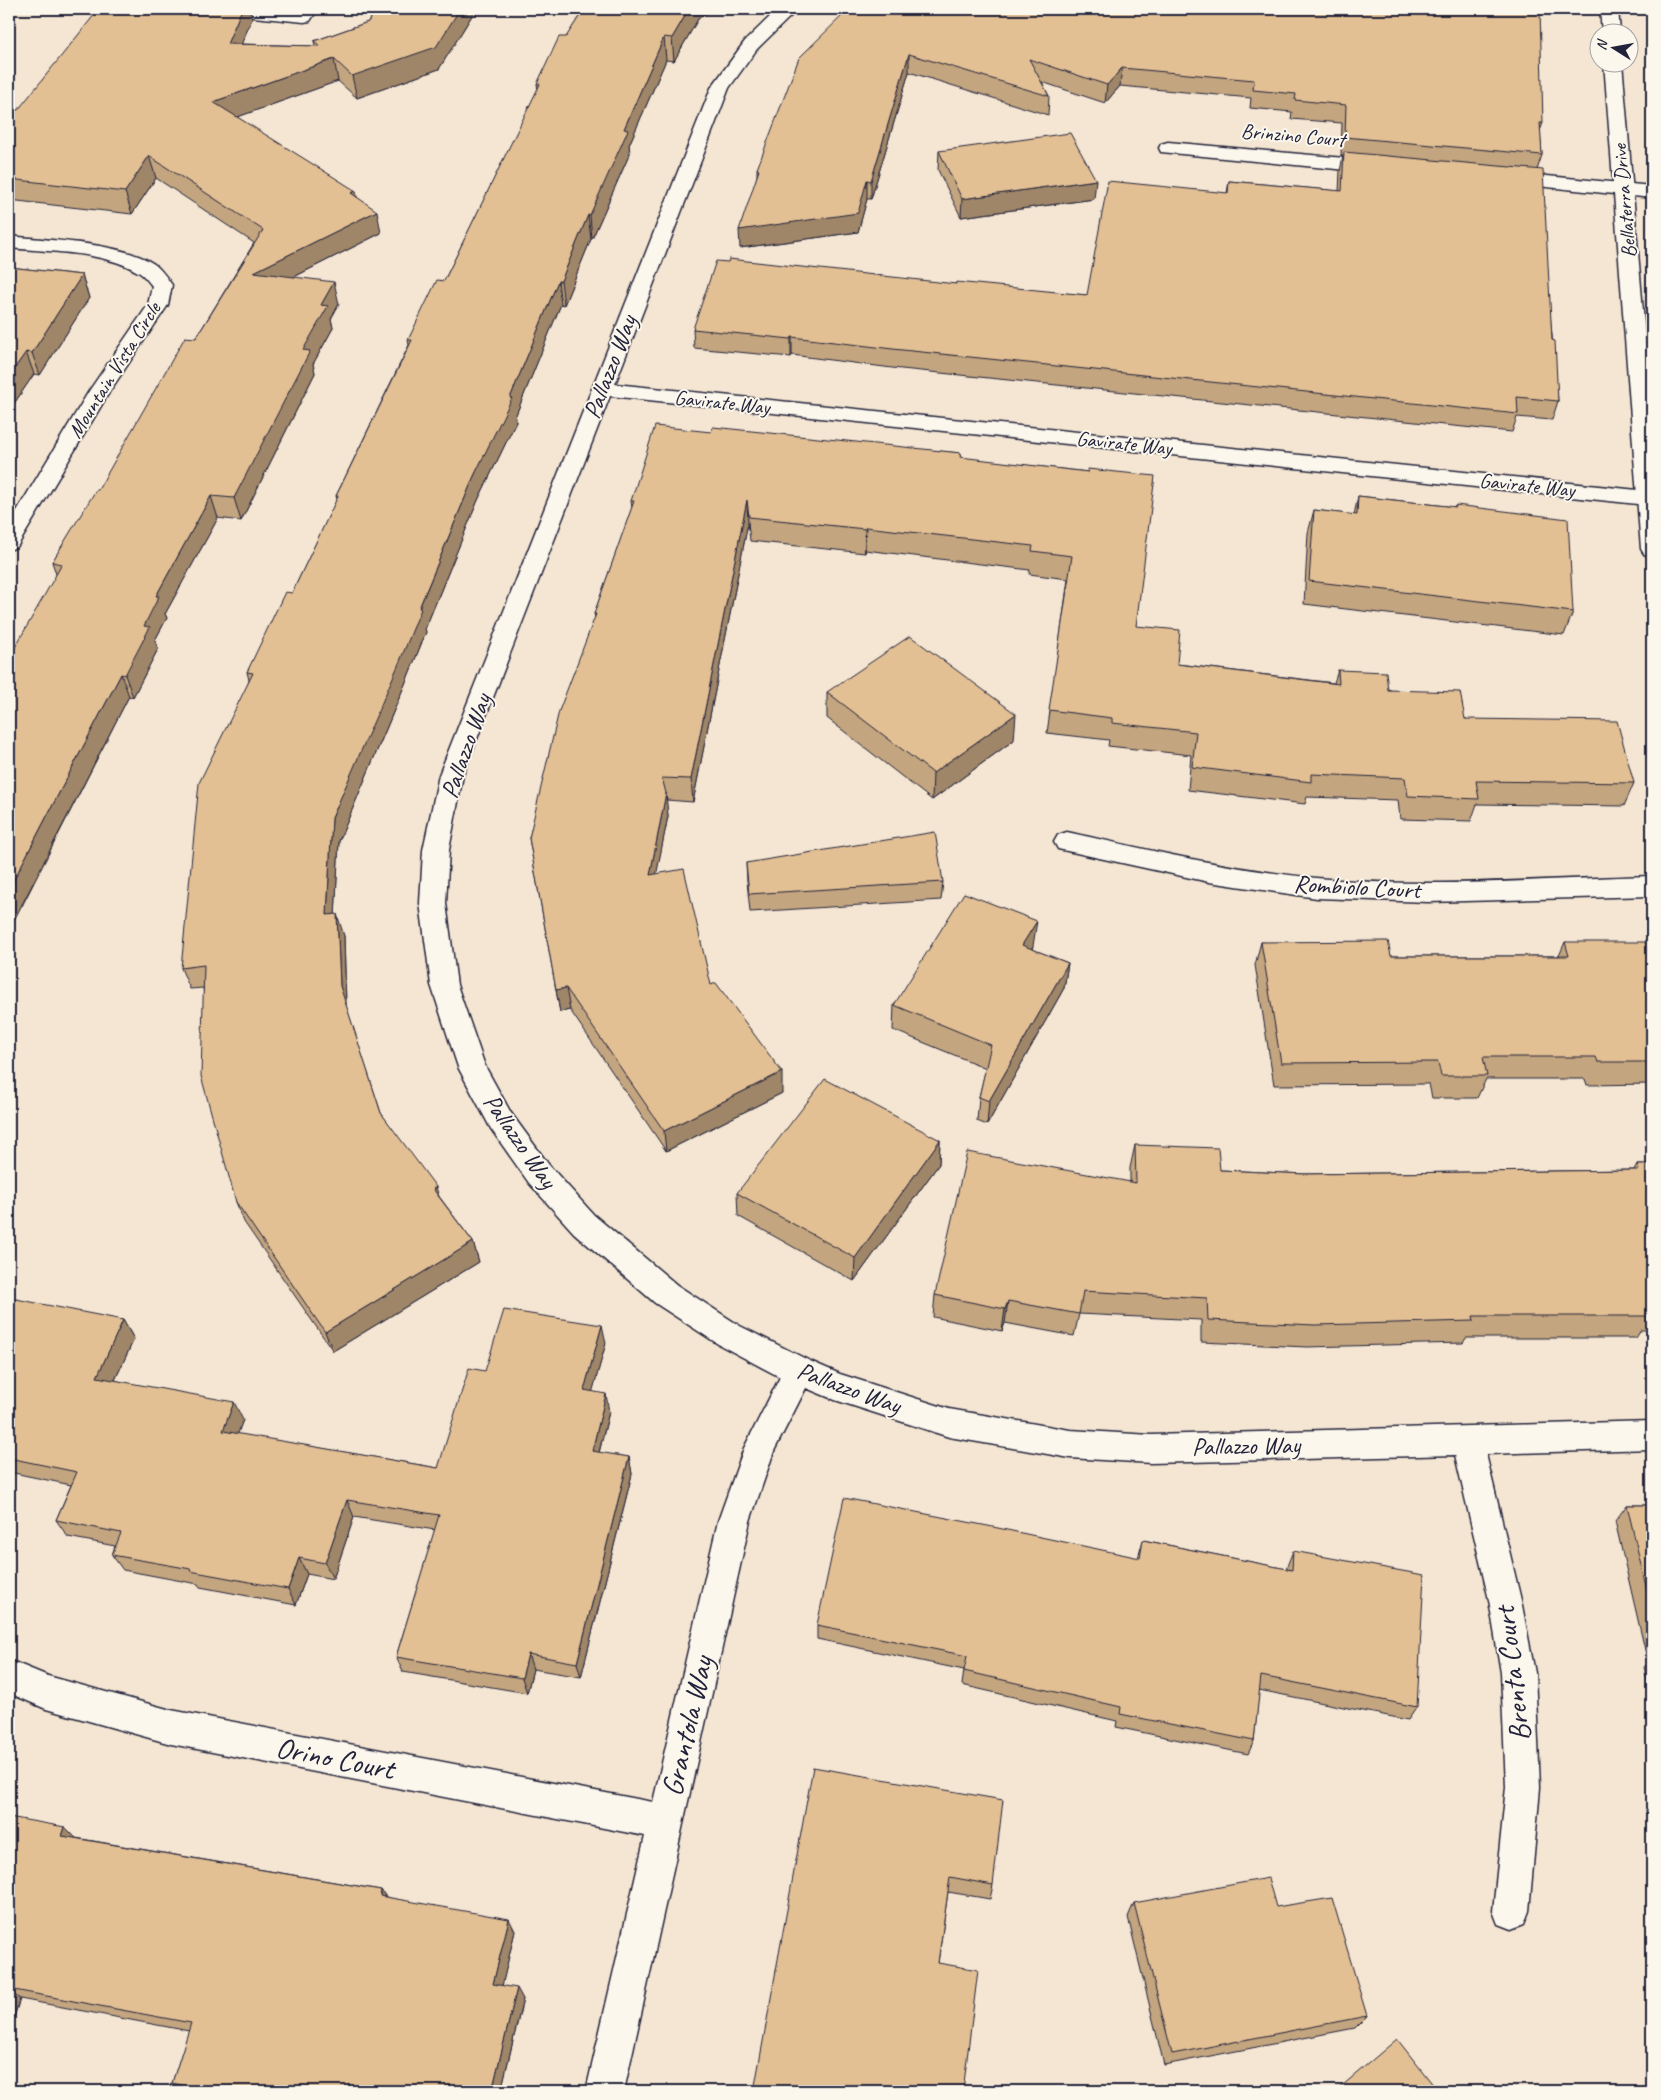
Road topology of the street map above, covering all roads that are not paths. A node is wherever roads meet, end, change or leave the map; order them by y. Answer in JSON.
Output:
{"nodes":[{"id":1,"x":222,"y":9,"type":"edge"},
{"id":2,"x":309,"y":9,"type":"edge"},
{"id":3,"x":789,"y":9,"type":"edge"},
{"id":4,"x":1609,"y":9,"type":"edge"},
{"id":5,"x":1610,"y":22,"type":"edge"},
{"id":6,"x":1614,"y":72,"type":"edge"},
{"id":7,"x":1168,"y":148,"type":"dead end"},
{"id":8,"x":1395,"y":168,"type":"edge"},
{"id":9,"x":1484,"y":176,"type":"edge"},
{"id":10,"x":1623,"y":189,"type":"junction"},
{"id":11,"x":1652,"y":192,"type":"edge"},
{"id":12,"x":9,"y":242,"type":"edge"},
{"id":13,"x":602,"y":389,"type":"junction"},
{"id":14,"x":1647,"y":498,"type":"junction"},
{"id":15,"x":9,"y":542,"type":"edge"},
{"id":16,"x":1652,"y":549,"type":"edge"},
{"id":17,"x":1067,"y":842,"type":"dead end"},
{"id":18,"x":1652,"y":886,"type":"edge"},
{"id":19,"x":799,"y":1371,"type":"junction"},
{"id":20,"x":1652,"y":1435,"type":"edge"},
{"id":21,"x":1467,"y":1441,"type":"junction"},
{"id":22,"x":9,"y":1676,"type":"edge"},
{"id":23,"x":665,"y":1822,"type":"junction"},
{"id":24,"x":1511,"y":1911,"type":"dead end"},
{"id":25,"x":604,"y":2091,"type":"edge"}],
"edges":[{"from":1,"to":2,"type":"street"},
{"from":3,"to":13,"type":"street","name":"Pallazzo Way"},
{"from":4,"to":5,"type":"street"},
{"from":6,"to":10,"type":"street","name":"Bellaterra Drive"},
{"from":7,"to":8,"type":"street","name":"Brinzino Court"},
{"from":9,"to":10,"type":"street"},
{"from":10,"to":11,"type":"street"},
{"from":10,"to":14,"type":"street","name":"Bellaterra Drive"},
{"from":12,"to":15,"type":"street","name":"Mountain Vista Circle"},
{"from":13,"to":14,"type":"street","name":"Gavirate Way"},
{"from":13,"to":19,"type":"street","name":"Pallazzo Way"},
{"from":14,"to":16,"type":"street","name":"Bellaterra Drive"},
{"from":17,"to":18,"type":"street","name":"Rombiolo Court"},
{"from":19,"to":21,"type":"street","name":"Pallazzo Way"},
{"from":19,"to":23,"type":"street","name":"Grantola Way"},
{"from":20,"to":21,"type":"street","name":"Pallazzo Way"},
{"from":21,"to":24,"type":"street","name":"Brenta Court"},
{"from":22,"to":23,"type":"street","name":"Orino Court"},
{"from":23,"to":25,"type":"street","name":"Grantola Way"}]}
